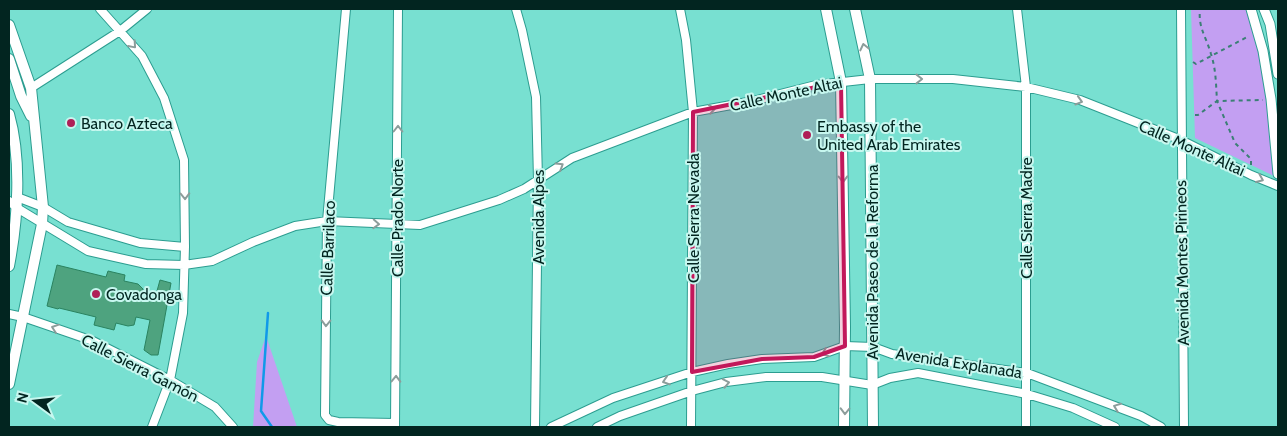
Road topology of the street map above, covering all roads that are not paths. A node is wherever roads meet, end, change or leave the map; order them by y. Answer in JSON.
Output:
{"nodes":[{"id":1,"x":100,"y":9,"type":"edge"},
{"id":2,"x":147,"y":9,"type":"edge"},
{"id":3,"x":346,"y":9,"type":"edge"},
{"id":4,"x":398,"y":9,"type":"edge"},
{"id":5,"x":516,"y":9,"type":"edge"},
{"id":6,"x":680,"y":9,"type":"edge"},
{"id":7,"x":826,"y":9,"type":"edge"},
{"id":8,"x":855,"y":9,"type":"edge"},
{"id":9,"x":1017,"y":9,"type":"edge"},
{"id":10,"x":1181,"y":9,"type":"edge"},
{"id":11,"x":1251,"y":9,"type":"edge"},
{"id":12,"x":1264,"y":9,"type":"edge"},
{"id":13,"x":9,"y":25,"type":"edge"},
{"id":14,"x":120,"y":31,"type":"junction"},
{"id":15,"x":9,"y":59,"type":"edge"},
{"id":16,"x":1278,"y":74,"type":"edge"},
{"id":17,"x":870,"y":79,"type":"junction"},
{"id":18,"x":841,"y":82,"type":"junction"},
{"id":19,"x":1026,"y":87,"type":"junction"},
{"id":20,"x":31,"y":88,"type":"junction"},
{"id":21,"x":693,"y":112,"type":"junction"},
{"id":22,"x":9,"y":114,"type":"edge"},
{"id":23,"x":33,"y":121,"type":"junction"},
{"id":24,"x":1181,"y":140,"type":"junction"},
{"id":25,"x":9,"y":159,"type":"edge"},
{"id":26,"x":1278,"y":174,"type":"edge"},
{"id":27,"x":538,"y":180,"type":"junction"},
{"id":28,"x":1278,"y":186,"type":"edge"},
{"id":29,"x":15,"y":198,"type":"edge"},
{"id":30,"x":43,"y":207,"type":"junction"},
{"id":31,"x":327,"y":222,"type":"junction"},
{"id":32,"x":42,"y":224,"type":"junction"},
{"id":33,"x":398,"y":225,"type":"junction"},
{"id":34,"x":185,"y":247,"type":"junction"},
{"id":35,"x":184,"y":265,"type":"junction"},
{"id":36,"x":9,"y":266,"type":"edge"},
{"id":37,"x":9,"y":314,"type":"edge"},
{"id":38,"x":23,"y":317,"type":"junction"},
{"id":39,"x":845,"y":346,"type":"junction"},
{"id":40,"x":872,"y":347,"type":"junction"},
{"id":41,"x":692,"y":372,"type":"junction"},
{"id":42,"x":1027,"y":373,"type":"junction"},
{"id":43,"x":170,"y":380,"type":"junction"},
{"id":44,"x":845,"y":381,"type":"junction"},
{"id":45,"x":9,"y":384,"type":"edge"},
{"id":46,"x":872,"y":385,"type":"junction"},
{"id":47,"x":692,"y":391,"type":"junction"},
{"id":48,"x":1027,"y":394,"type":"junction"},
{"id":49,"x":395,"y":425,"type":"edge"},
{"id":50,"x":152,"y":427,"type":"edge"},
{"id":51,"x":233,"y":427,"type":"edge"},
{"id":52,"x":535,"y":427,"type":"edge"},
{"id":53,"x":551,"y":427,"type":"edge"},
{"id":54,"x":598,"y":427,"type":"edge"},
{"id":55,"x":692,"y":427,"type":"edge"},
{"id":56,"x":844,"y":427,"type":"edge"},
{"id":57,"x":873,"y":427,"type":"edge"},
{"id":58,"x":1026,"y":427,"type":"edge"},
{"id":59,"x":1115,"y":427,"type":"edge"},
{"id":60,"x":1161,"y":427,"type":"edge"},
{"id":61,"x":1184,"y":427,"type":"edge"}],
"edges":[{"from":1,"to":14,"type":"street"},
{"from":2,"to":14,"type":"street"},
{"from":3,"to":31,"type":"street","name":"Calle Barrilaco"},
{"from":33,"to":4,"type":"street","name":"Calle Prado Norte","one_way":true},
{"from":5,"to":27,"type":"street","name":"Avenida Alpes"},
{"from":6,"to":21,"type":"street","name":"Calle Sierra Nevada"},
{"from":7,"to":18,"type":"main road","name":"Avenida Paseo de la Reforma"},
{"from":17,"to":8,"type":"main road","name":"Avenida Paseo de la Reforma","one_way":true},
{"from":9,"to":19,"type":"street","name":"Calle Sierra Madre"},
{"from":10,"to":24,"type":"street","name":"Avenida Montes Pirineos"},
{"from":11,"to":26,"type":"street"},
{"from":12,"to":16,"type":"street"},
{"from":13,"to":20,"type":"main road"},
{"from":14,"to":20,"type":"street"},
{"from":14,"to":34,"type":"street","one_way":true},
{"from":15,"to":23,"type":"main road"},
{"from":17,"to":18,"type":"street","name":"Calle Monte Altai"},
{"from":17,"to":19,"type":"street","name":"Calle Monte Altai","one_way":true},
{"from":17,"to":40,"type":"main road","name":"Avenida Paseo de la Reforma"},
{"from":21,"to":18,"type":"street","name":"Calle Monte Altai","one_way":true},
{"from":18,"to":39,"type":"main road","name":"Avenida Paseo de la Reforma","one_way":true},
{"from":19,"to":24,"type":"street","name":"Calle Monte Altai","one_way":true},
{"from":19,"to":42,"type":"street","name":"Calle Sierra Madre"},
{"from":20,"to":23,"type":"main road"},
{"from":27,"to":21,"type":"street","name":"Calle Monte Altai","one_way":true},
{"from":21,"to":41,"type":"street","name":"Calle Sierra Nevada"},
{"from":22,"to":29,"type":"main road"},
{"from":23,"to":30,"type":"main road"},
{"from":24,"to":28,"type":"street","name":"Calle Monte Altai","one_way":true},
{"from":24,"to":61,"type":"street","name":"Avenida Montes Pirineos"},
{"from":25,"to":29,"type":"main road"},
{"from":27,"to":33,"type":"street","name":"Calle Monte Altai"},
{"from":27,"to":52,"type":"street","name":"Avenida Alpes"},
{"from":29,"to":30,"type":"street"},
{"from":29,"to":32,"type":"street","name":"Calle Monte Altai"},
{"from":29,"to":36,"type":"main road"},
{"from":30,"to":32,"type":"main road"},
{"from":30,"to":34,"type":"street"},
{"from":31,"to":33,"type":"street","name":"Calle Monte Altai","one_way":true},
{"from":31,"to":35,"type":"street","name":"Calle Monte Altai"},
{"from":31,"to":49,"type":"street","name":"Calle Barrilaco","one_way":true},
{"from":32,"to":35,"type":"street","name":"Calle Monte Altai"},
{"from":32,"to":38,"type":"main road"},
{"from":49,"to":33,"type":"street","name":"Calle Prado Norte","one_way":true},
{"from":34,"to":35,"type":"street"},
{"from":35,"to":43,"type":"street"},
{"from":37,"to":38,"type":"street","name":"Calle Sierra Gamón"},
{"from":43,"to":38,"type":"street","name":"Calle Sierra Gamón","one_way":true},
{"from":38,"to":45,"type":"main road"},
{"from":39,"to":40,"type":"street","name":"Avenida Explanada"},
{"from":39,"to":41,"type":"street","name":"Avenida Explanada","one_way":true},
{"from":39,"to":44,"type":"main road","name":"Avenida Paseo de la Reforma"},
{"from":40,"to":42,"type":"street","name":"Avenida Explanada"},
{"from":40,"to":46,"type":"main road","name":"Avenida Paseo de la Reforma"},
{"from":41,"to":47,"type":"street","name":"Calle Sierra Nevada"},
{"from":41,"to":53,"type":"street","name":"Avenida Explanada","one_way":true},
{"from":42,"to":48,"type":"street","name":"Calle Sierra Madre"},
{"from":60,"to":42,"type":"street","name":"Avenida Explanada","one_way":true},
{"from":43,"to":50,"type":"street"},
{"from":43,"to":51,"type":"street","name":"Calle Sierra Gamón"},
{"from":44,"to":46,"type":"street","name":"Avenida Explanada"},
{"from":47,"to":44,"type":"street","name":"Avenida Explanada","one_way":true},
{"from":44,"to":56,"type":"main road","name":"Avenida Paseo de la Reforma","one_way":true},
{"from":46,"to":48,"type":"street","name":"Avenida Explanada"},
{"from":46,"to":57,"type":"main road","name":"Avenida Paseo de la Reforma"},
{"from":47,"to":54,"type":"street","name":"Avenida Explanada"},
{"from":47,"to":55,"type":"street","name":"Calle Sierra Nevada"},
{"from":48,"to":58,"type":"street","name":"Calle Sierra Madre"},
{"from":48,"to":59,"type":"street","name":"Avenida Explanada"}]}
